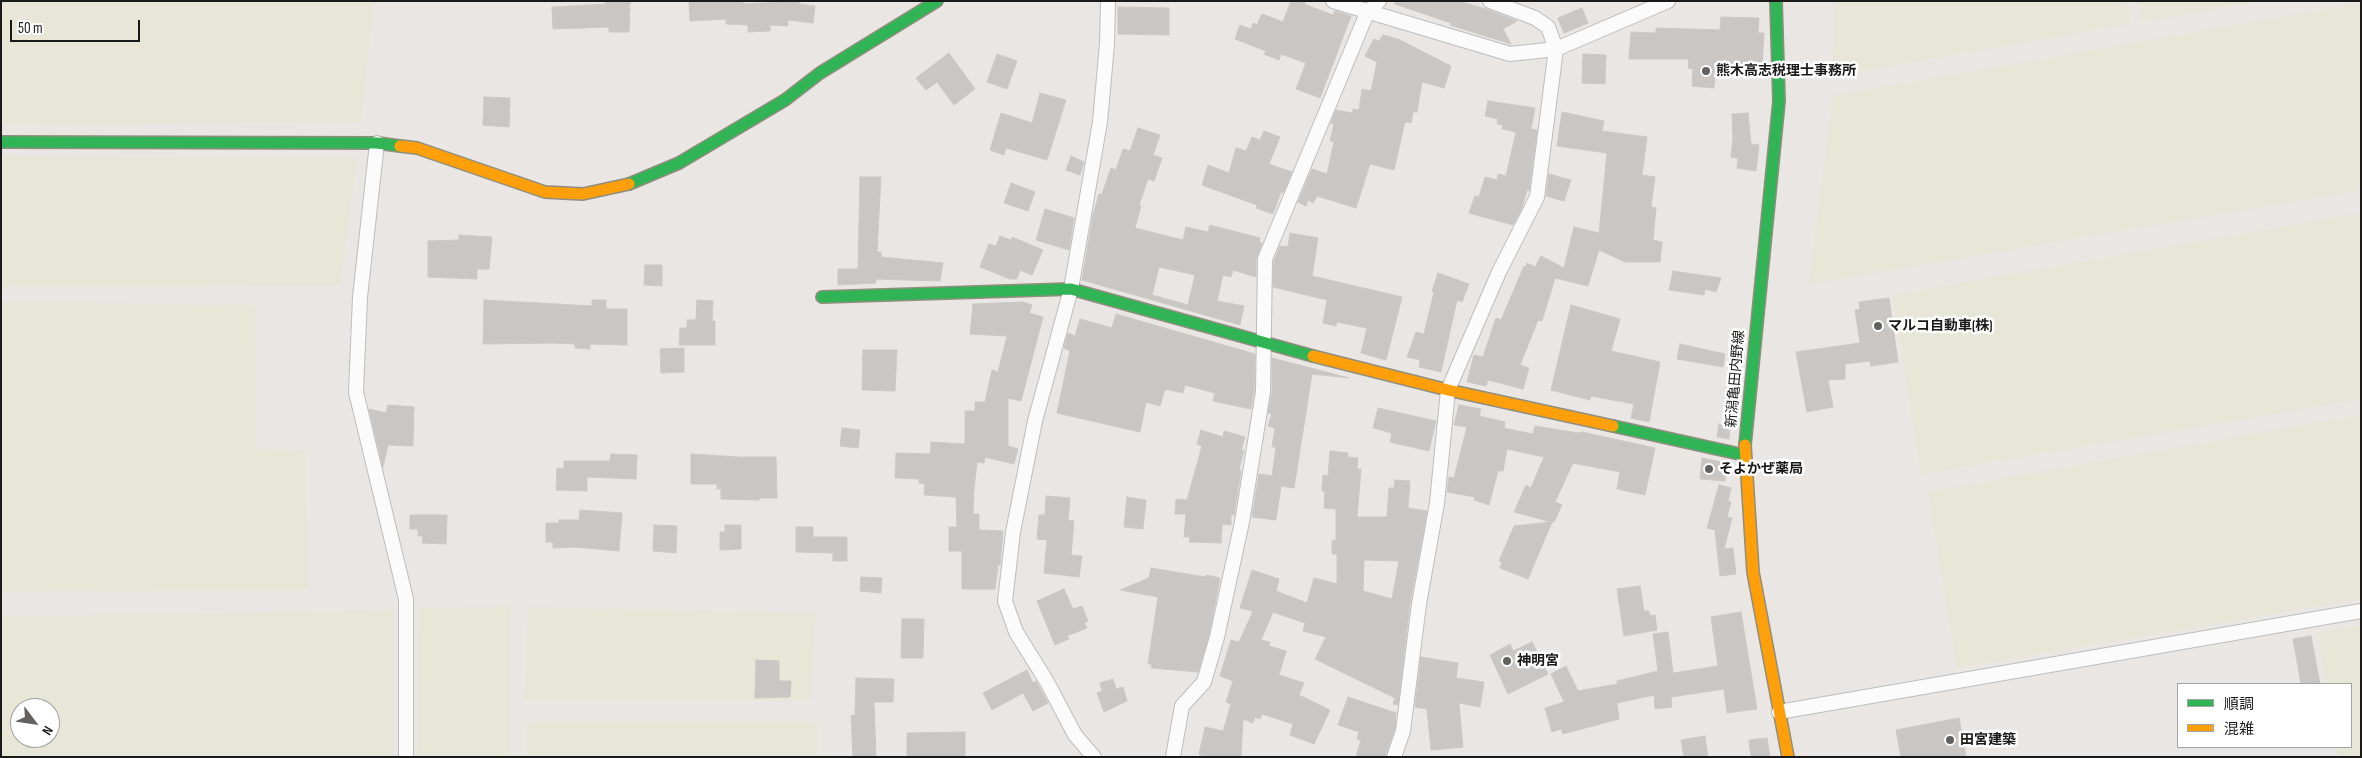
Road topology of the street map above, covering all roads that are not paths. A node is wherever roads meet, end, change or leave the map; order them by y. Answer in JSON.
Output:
{"nodes":[{"id":1,"x":937,"y":1,"type":"edge"},
{"id":2,"x":1108,"y":1,"type":"edge"},
{"id":3,"x":1333,"y":1,"type":"edge"},
{"id":4,"x":1379,"y":1,"type":"edge"},
{"id":5,"x":1490,"y":1,"type":"edge"},
{"id":6,"x":1668,"y":1,"type":"edge"},
{"id":7,"x":1776,"y":1,"type":"edge"},
{"id":8,"x":1367,"y":13,"type":"junction"},
{"id":9,"x":1556,"y":49,"type":"junction"},
{"id":10,"x":1,"y":142,"type":"edge"},
{"id":11,"x":377,"y":143,"type":"junction"},
{"id":12,"x":1071,"y":289,"type":"junction"},
{"id":13,"x":822,"y":297,"type":"dead end"},
{"id":14,"x":1264,"y":344,"type":"junction"},
{"id":15,"x":1448,"y":390,"type":"junction"},
{"id":16,"x":1744,"y":455,"type":"junction"},
{"id":17,"x":2361,"y":611,"type":"edge"},
{"id":18,"x":1779,"y":712,"type":"junction"},
{"id":19,"x":406,"y":757,"type":"edge"},
{"id":20,"x":1094,"y":757,"type":"edge"},
{"id":21,"x":1173,"y":757,"type":"edge"},
{"id":22,"x":1394,"y":757,"type":"edge"},
{"id":23,"x":1788,"y":757,"type":"edge"}],
"edges":[{"from":1,"to":11,"type":"street"},
{"from":2,"to":12,"type":"street"},
{"from":3,"to":8,"type":"street"},
{"from":4,"to":8,"type":"street"},
{"from":5,"to":9,"type":"street"},
{"from":6,"to":9,"type":"street"},
{"from":7,"to":16,"type":"street","name":"新潟亀田内野線"},
{"from":8,"to":9,"type":"street"},
{"from":8,"to":14,"type":"street"},
{"from":9,"to":15,"type":"street"},
{"from":10,"to":11,"type":"street"},
{"from":11,"to":19,"type":"street"},
{"from":12,"to":13,"type":"street"},
{"from":12,"to":14,"type":"street"},
{"from":12,"to":20,"type":"street"},
{"from":14,"to":15,"type":"street"},
{"from":14,"to":21,"type":"street"},
{"from":15,"to":16,"type":"street"},
{"from":15,"to":22,"type":"street"},
{"from":16,"to":18,"type":"street","name":"新潟亀田内野線"},
{"from":17,"to":18,"type":"street"},
{"from":18,"to":23,"type":"street","name":"新潟亀田内野線"}]}
